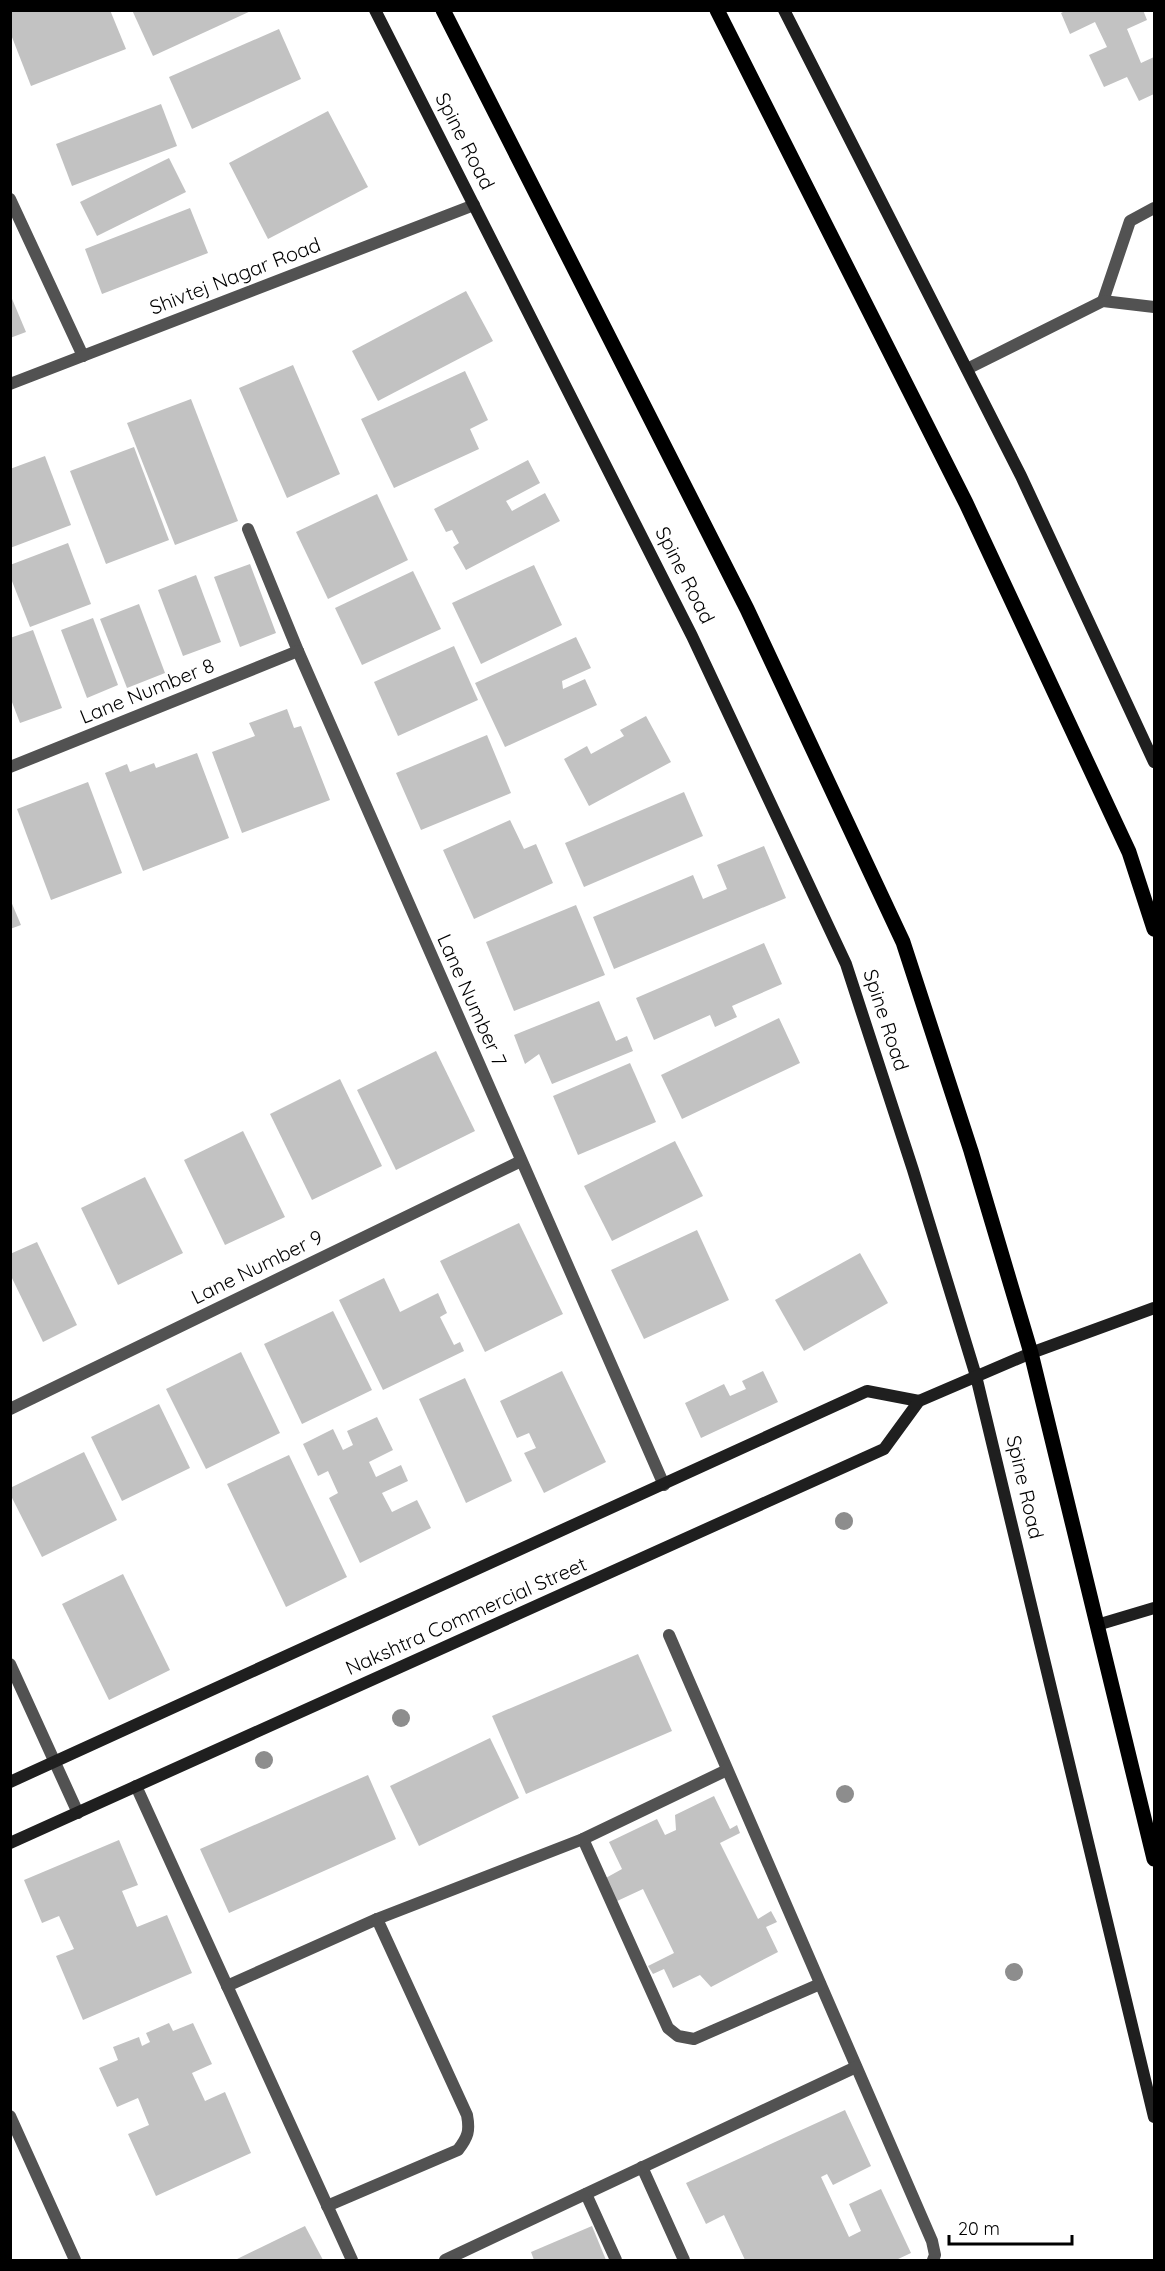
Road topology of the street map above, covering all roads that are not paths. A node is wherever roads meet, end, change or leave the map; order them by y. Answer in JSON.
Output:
{"nodes":[{"id":1,"x":375,"y":10,"type":"edge"},
{"id":2,"x":444,"y":10,"type":"edge"},
{"id":3,"x":717,"y":10,"type":"edge"},
{"id":4,"x":784,"y":10,"type":"edge"},
{"id":5,"x":10,"y":199,"type":"edge"},
{"id":6,"x":474,"y":205,"type":"junction"},
{"id":7,"x":1155,"y":208,"type":"edge"},
{"id":8,"x":1103,"y":301,"type":"junction"},
{"id":9,"x":1155,"y":307,"type":"edge"},
{"id":10,"x":83,"y":356,"type":"junction"},
{"id":11,"x":967,"y":369,"type":"junction"},
{"id":12,"x":10,"y":384,"type":"edge"},
{"id":13,"x":248,"y":529,"type":"dead end"},
{"id":14,"x":298,"y":651,"type":"junction"},
{"id":15,"x":1155,"y":762,"type":"edge"},
{"id":16,"x":10,"y":767,"type":"edge"},
{"id":17,"x":1155,"y":929,"type":"edge"},
{"id":18,"x":521,"y":1161,"type":"junction"},
{"id":19,"x":1155,"y":1308,"type":"edge"},
{"id":20,"x":1031,"y":1353,"type":"junction"},
{"id":21,"x":976,"y":1376,"type":"junction"},
{"id":22,"x":919,"y":1401,"type":"junction"},
{"id":23,"x":10,"y":1409,"type":"edge"},
{"id":24,"x":664,"y":1485,"type":"junction"},
{"id":25,"x":1155,"y":1608,"type":"edge"},
{"id":26,"x":1097,"y":1625,"type":"junction"},
{"id":27,"x":669,"y":1635,"type":"dead end"},
{"id":28,"x":10,"y":1664,"type":"edge"},
{"id":29,"x":54,"y":1762,"type":"junction"},
{"id":30,"x":728,"y":1770,"type":"junction"},
{"id":31,"x":10,"y":1782,"type":"edge"},
{"id":32,"x":136,"y":1786,"type":"junction"},
{"id":33,"x":78,"y":1813,"type":"junction"},
{"id":34,"x":583,"y":1839,"type":"junction"},
{"id":35,"x":10,"y":1843,"type":"edge"},
{"id":36,"x":1155,"y":1859,"type":"edge"},
{"id":37,"x":377,"y":1918,"type":"junction"},
{"id":38,"x":820,"y":1984,"type":"junction"},
{"id":39,"x":227,"y":1986,"type":"junction"},
{"id":40,"x":856,"y":2067,"type":"junction"},
{"id":41,"x":10,"y":2116,"type":"edge"},
{"id":42,"x":1155,"y":2117,"type":"edge"},
{"id":43,"x":642,"y":2168,"type":"junction"},
{"id":44,"x":586,"y":2194,"type":"junction"},
{"id":45,"x":327,"y":2206,"type":"junction"},
{"id":46,"x":75,"y":2260,"type":"edge"},
{"id":47,"x":352,"y":2260,"type":"edge"},
{"id":48,"x":445,"y":2260,"type":"edge"},
{"id":49,"x":616,"y":2260,"type":"edge"},
{"id":50,"x":684,"y":2260,"type":"edge"},
{"id":51,"x":933,"y":2260,"type":"edge"}],
"edges":[{"from":1,"to":6,"type":"street","name":"Spine Road"},
{"from":2,"to":20,"type":"main road","name":"Spine Road"},
{"from":3,"to":17,"type":"main road"},
{"from":4,"to":11,"type":"street"},
{"from":5,"to":10,"type":"street"},
{"from":6,"to":10,"type":"street","name":"Shivtej Nagar Road"},
{"from":6,"to":21,"type":"street","name":"Spine Road"},
{"from":7,"to":8,"type":"street"},
{"from":8,"to":9,"type":"street"},
{"from":8,"to":11,"type":"street"},
{"from":10,"to":12,"type":"street","name":"Shivtej Nagar Road"},
{"from":11,"to":15,"type":"street"},
{"from":13,"to":14,"type":"street","name":"Lane Number 7"},
{"from":14,"to":16,"type":"street","name":"Lane Number 8"},
{"from":14,"to":18,"type":"street","name":"Lane Number 7"},
{"from":18,"to":23,"type":"street","name":"Lane Number 9"},
{"from":18,"to":24,"type":"street","name":"Lane Number 7"},
{"from":19,"to":20,"type":"street"},
{"from":20,"to":21,"type":"street"},
{"from":20,"to":26,"type":"main road","name":"Spine Road"},
{"from":21,"to":22,"type":"street"},
{"from":21,"to":42,"type":"street","name":"Spine Road"},
{"from":22,"to":24,"type":"street","name":"Nakshtra Commercial Street"},
{"from":22,"to":32,"type":"street","name":"Nakshtra Commercial Street"},
{"from":24,"to":29,"type":"street","name":"Nakshtra Commercial Street"},
{"from":25,"to":26,"type":"street"},
{"from":26,"to":36,"type":"main road","name":"Spine Road"},
{"from":27,"to":30,"type":"street"},
{"from":28,"to":29,"type":"street"},
{"from":29,"to":31,"type":"street","name":"Nakshtra Commercial Street"},
{"from":29,"to":33,"type":"street"},
{"from":30,"to":34,"type":"street"},
{"from":30,"to":38,"type":"street"},
{"from":32,"to":33,"type":"street","name":"Nakshtra Commercial Street"},
{"from":32,"to":39,"type":"street"},
{"from":33,"to":35,"type":"street","name":"Nakshtra Commercial Street"},
{"from":34,"to":37,"type":"street"},
{"from":34,"to":38,"type":"street"},
{"from":37,"to":39,"type":"street"},
{"from":37,"to":45,"type":"street"},
{"from":38,"to":40,"type":"street"},
{"from":39,"to":45,"type":"street"},
{"from":40,"to":43,"type":"street"},
{"from":40,"to":51,"type":"street"},
{"from":41,"to":46,"type":"street"},
{"from":43,"to":44,"type":"street"},
{"from":43,"to":50,"type":"street"},
{"from":44,"to":48,"type":"street"},
{"from":44,"to":49,"type":"street"},
{"from":45,"to":47,"type":"street"}]}
